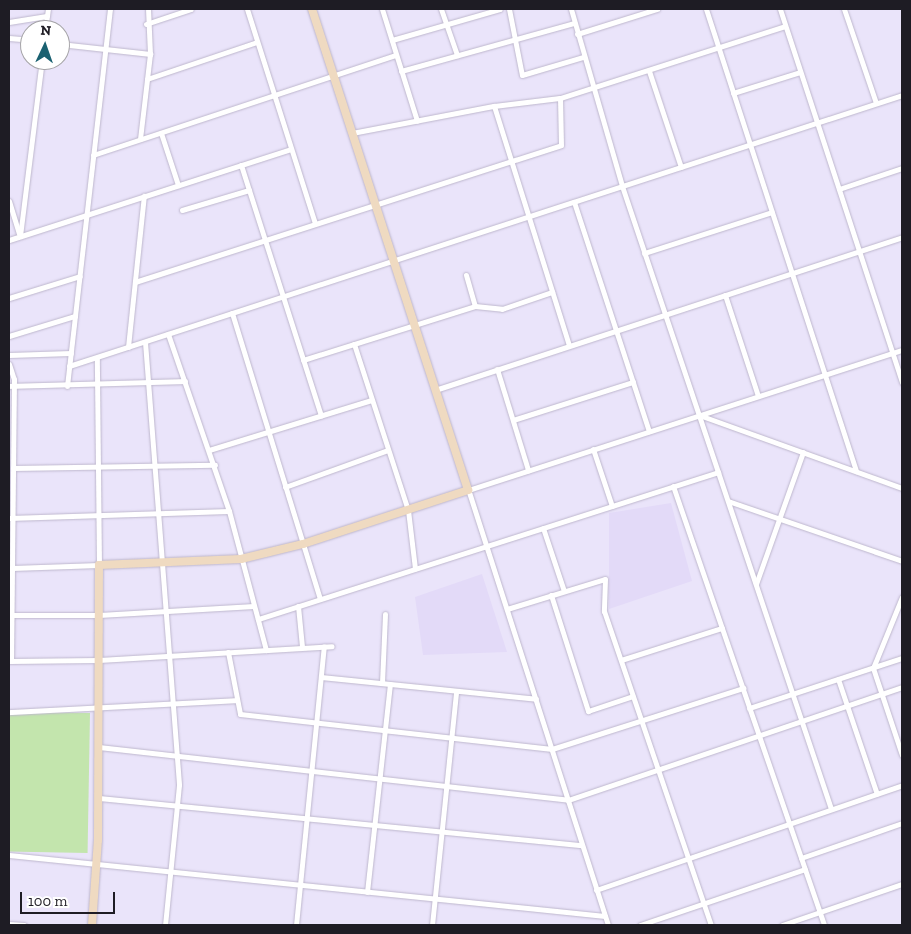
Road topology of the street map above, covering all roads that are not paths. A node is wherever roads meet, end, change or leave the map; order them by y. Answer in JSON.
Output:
{"nodes":[{"id":1,"x":48,"y":9,"type":"edge"},
{"id":2,"x":110,"y":9,"type":"edge"},
{"id":3,"x":148,"y":9,"type":"edge"},
{"id":4,"x":191,"y":9,"type":"edge"},
{"id":5,"x":247,"y":9,"type":"edge"},
{"id":6,"x":312,"y":9,"type":"edge"},
{"id":7,"x":382,"y":9,"type":"edge"},
{"id":8,"x":441,"y":9,"type":"edge"},
{"id":9,"x":500,"y":9,"type":"edge"},
{"id":10,"x":509,"y":9,"type":"edge"},
{"id":11,"x":570,"y":9,"type":"edge"},
{"id":12,"x":656,"y":9,"type":"edge"},
{"id":13,"x":706,"y":9,"type":"edge"},
{"id":14,"x":780,"y":9,"type":"edge"},
{"id":15,"x":844,"y":9,"type":"edge"},
{"id":16,"x":47,"y":16,"type":"junction"},
{"id":17,"x":47,"y":20,"type":"edge"},
{"id":18,"x":9,"y":22,"type":"edge"},
{"id":19,"x":574,"y":23,"type":"junction"},
{"id":20,"x":146,"y":24,"type":"junction"},
{"id":21,"x":446,"y":24,"type":"junction"},
{"id":22,"x":786,"y":26,"type":"junction"},
{"id":23,"x":577,"y":34,"type":"junction"},
{"id":24,"x":515,"y":39,"type":"junction"},
{"id":25,"x":392,"y":40,"type":"junction"},
{"id":26,"x":257,"y":42,"type":"junction"},
{"id":27,"x":70,"y":45,"type":"edge"},
{"id":28,"x":718,"y":48,"type":"junction"},
{"id":29,"x":105,"y":49,"type":"junction"},
{"id":30,"x":150,"y":54,"type":"junction"},
{"id":31,"x":396,"y":54,"type":"junction"},
{"id":32,"x":457,"y":55,"type":"junction"},
{"id":33,"x":583,"y":57,"type":"junction"},
{"id":34,"x":41,"y":70,"type":"edge"},
{"id":35,"x":401,"y":71,"type":"junction"},
{"id":36,"x":649,"y":71,"type":"junction"},
{"id":37,"x":800,"y":72,"type":"junction"},
{"id":38,"x":334,"y":75,"type":"junction"},
{"id":39,"x":147,"y":78,"type":"junction"},
{"id":40,"x":593,"y":89,"type":"junction"},
{"id":41,"x":733,"y":93,"type":"junction"},
{"id":42,"x":902,"y":94,"type":"edge"},
{"id":43,"x":274,"y":95,"type":"junction"},
{"id":44,"x":560,"y":98,"type":"junction"},
{"id":45,"x":876,"y":103,"type":"junction"},
{"id":46,"x":494,"y":106,"type":"junction"},
{"id":47,"x":417,"y":121,"type":"junction"},
{"id":48,"x":817,"y":122,"type":"junction"},
{"id":49,"x":161,"y":132,"type":"junction"},
{"id":50,"x":352,"y":133,"type":"junction"},
{"id":51,"x":140,"y":139,"type":"junction"},
{"id":52,"x":750,"y":144,"type":"junction"},
{"id":53,"x":292,"y":149,"type":"junction"},
{"id":54,"x":93,"y":155,"type":"junction"},
{"id":55,"x":511,"y":160,"type":"junction"},
{"id":56,"x":241,"y":165,"type":"junction"},
{"id":57,"x":681,"y":167,"type":"junction"},
{"id":58,"x":902,"y":168,"type":"edge"},
{"id":59,"x":178,"y":185,"type":"junction"},
{"id":60,"x":622,"y":186,"type":"junction"},
{"id":61,"x":839,"y":189,"type":"junction"},
{"id":62,"x":249,"y":190,"type":"junction"},
{"id":63,"x":144,"y":196,"type":"junction"},
{"id":64,"x":9,"y":201,"type":"edge"},
{"id":65,"x":574,"y":202,"type":"junction"},
{"id":66,"x":375,"y":204,"type":"junction"},
{"id":67,"x":182,"y":210,"type":"dead end"},
{"id":68,"x":772,"y":212,"type":"junction"},
{"id":69,"x":528,"y":216,"type":"junction"},
{"id":70,"x":86,"y":217,"type":"junction"},
{"id":71,"x":315,"y":224,"type":"junction"},
{"id":72,"x":20,"y":236,"type":"junction"},
{"id":73,"x":902,"y":237,"type":"edge"},
{"id":74,"x":9,"y":240,"type":"edge"},
{"id":75,"x":265,"y":240,"type":"junction"},
{"id":76,"x":859,"y":251,"type":"junction"},
{"id":77,"x":644,"y":253,"type":"junction"},
{"id":78,"x":393,"y":261,"type":"junction"},
{"id":79,"x":792,"y":273,"type":"junction"},
{"id":80,"x":466,"y":275,"type":"dead end"},
{"id":81,"x":80,"y":276,"type":"junction"},
{"id":82,"x":135,"y":282,"type":"junction"},
{"id":83,"x":552,"y":292,"type":"junction"},
{"id":84,"x":725,"y":295,"type":"junction"},
{"id":85,"x":283,"y":297,"type":"junction"},
{"id":86,"x":9,"y":298,"type":"edge"},
{"id":87,"x":475,"y":306,"type":"junction"},
{"id":88,"x":232,"y":313,"type":"junction"},
{"id":89,"x":665,"y":314,"type":"junction"},
{"id":90,"x":75,"y":316,"type":"junction"},
{"id":91,"x":413,"y":326,"type":"junction"},
{"id":92,"x":616,"y":330,"type":"junction"},
{"id":93,"x":168,"y":334,"type":"junction"},
{"id":94,"x":9,"y":336,"type":"edge"},
{"id":95,"x":144,"y":342,"type":"junction"},
{"id":96,"x":354,"y":344,"type":"junction"},
{"id":97,"x":568,"y":346,"type":"junction"},
{"id":98,"x":128,"y":347,"type":"junction"},
{"id":99,"x":902,"y":350,"type":"edge"},
{"id":100,"x":71,"y":353,"type":"junction"},
{"id":101,"x":892,"y":353,"type":"junction"},
{"id":102,"x":9,"y":355,"type":"edge"},
{"id":103,"x":97,"y":358,"type":"junction"},
{"id":104,"x":303,"y":360,"type":"junction"},
{"id":105,"x":9,"y":364,"type":"edge"},
{"id":106,"x":69,"y":366,"type":"junction"},
{"id":107,"x":497,"y":369,"type":"junction"},
{"id":108,"x":825,"y":375,"type":"junction"},
{"id":109,"x":185,"y":381,"type":"junction"},
{"id":110,"x":633,"y":382,"type":"junction"},
{"id":111,"x":902,"y":383,"type":"edge"},
{"id":112,"x":148,"y":384,"type":"junction"},
{"id":113,"x":97,"y":385,"type":"junction"},
{"id":114,"x":11,"y":386,"type":"edge"},
{"id":115,"x":67,"y":386,"type":"junction"},
{"id":116,"x":434,"y":390,"type":"junction"},
{"id":117,"x":758,"y":396,"type":"junction"},
{"id":118,"x":372,"y":400,"type":"junction"},
{"id":119,"x":699,"y":415,"type":"junction"},
{"id":120,"x":321,"y":416,"type":"junction"},
{"id":121,"x":513,"y":420,"type":"junction"},
{"id":122,"x":649,"y":431,"type":"junction"},
{"id":123,"x":269,"y":432,"type":"junction"},
{"id":124,"x":593,"y":449,"type":"junction"},
{"id":125,"x":209,"y":450,"type":"junction"},
{"id":126,"x":388,"y":450,"type":"junction"},
{"id":127,"x":11,"y":452,"type":"edge"},
{"id":128,"x":803,"y":452,"type":"junction"},
{"id":129,"x":215,"y":465,"type":"junction"},
{"id":130,"x":154,"y":466,"type":"junction"},
{"id":131,"x":98,"y":467,"type":"junction"},
{"id":132,"x":13,"y":468,"type":"junction"},
{"id":133,"x":528,"y":470,"type":"junction"},
{"id":134,"x":856,"y":471,"type":"junction"},
{"id":135,"x":718,"y":472,"type":"junction"},
{"id":136,"x":673,"y":486,"type":"junction"},
{"id":137,"x":286,"y":487,"type":"junction"},
{"id":138,"x":902,"y":488,"type":"edge"},
{"id":139,"x":468,"y":490,"type":"junction"},
{"id":140,"x":728,"y":500,"type":"junction"},
{"id":141,"x":612,"y":506,"type":"junction"},
{"id":142,"x":408,"y":510,"type":"junction"},
{"id":143,"x":229,"y":511,"type":"junction"},
{"id":144,"x":158,"y":515,"type":"junction"},
{"id":145,"x":11,"y":518,"type":"edge"},
{"id":146,"x":99,"y":518,"type":"junction"},
{"id":147,"x":779,"y":518,"type":"junction"},
{"id":148,"x":542,"y":528,"type":"junction"},
{"id":149,"x":303,"y":544,"type":"junction"},
{"id":150,"x":487,"y":546,"type":"junction"},
{"id":151,"x":241,"y":559,"type":"junction"},
{"id":152,"x":902,"y":561,"type":"edge"},
{"id":153,"x":162,"y":563,"type":"junction"},
{"id":154,"x":99,"y":565,"type":"junction"},
{"id":155,"x":12,"y":568,"type":"junction"},
{"id":156,"x":415,"y":569,"type":"junction"},
{"id":157,"x":10,"y":583,"type":"edge"},
{"id":158,"x":756,"y":584,"type":"junction"},
{"id":159,"x":564,"y":591,"type":"junction"},
{"id":160,"x":551,"y":595,"type":"junction"},
{"id":161,"x":902,"y":597,"type":"edge"},
{"id":162,"x":320,"y":599,"type":"junction"},
{"id":163,"x":254,"y":606,"type":"junction"},
{"id":164,"x":298,"y":606,"type":"junction"},
{"id":165,"x":507,"y":609,"type":"junction"},
{"id":166,"x":165,"y":611,"type":"junction"},
{"id":167,"x":385,"y":614,"type":"dead end"},
{"id":168,"x":10,"y":615,"type":"edge"},
{"id":169,"x":99,"y":615,"type":"junction"},
{"id":170,"x":258,"y":619,"type":"junction"},
{"id":171,"x":722,"y":628,"type":"junction"},
{"id":172,"x":324,"y":646,"type":"junction"},
{"id":173,"x":332,"y":646,"type":"dead end"},
{"id":174,"x":302,"y":647,"type":"junction"},
{"id":175,"x":266,"y":650,"type":"junction"},
{"id":176,"x":228,"y":652,"type":"junction"},
{"id":177,"x":169,"y":656,"type":"junction"},
{"id":178,"x":902,"y":658,"type":"edge"},
{"id":179,"x":99,"y":660,"type":"junction"},
{"id":180,"x":621,"y":660,"type":"junction"},
{"id":181,"x":10,"y":661,"type":"edge"},
{"id":182,"x":873,"y":668,"type":"junction"},
{"id":183,"x":320,"y":677,"type":"junction"},
{"id":184,"x":838,"y":679,"type":"junction"},
{"id":185,"x":382,"y":684,"type":"junction"},
{"id":186,"x":390,"y":684,"type":"junction"},
{"id":187,"x":902,"y":687,"type":"edge"},
{"id":188,"x":742,"y":688,"type":"junction"},
{"id":189,"x":456,"y":691,"type":"junction"},
{"id":190,"x":882,"y":692,"type":"junction"},
{"id":191,"x":792,"y":694,"type":"junction"},
{"id":192,"x":633,"y":696,"type":"junction"},
{"id":193,"x":536,"y":699,"type":"junction"},
{"id":194,"x":237,"y":700,"type":"junction"},
{"id":195,"x":173,"y":704,"type":"junction"},
{"id":196,"x":846,"y":704,"type":"junction"},
{"id":197,"x":749,"y":708,"type":"junction"},
{"id":198,"x":99,"y":709,"type":"junction"},
{"id":199,"x":9,"y":712,"type":"edge"},
{"id":200,"x":641,"y":720,"type":"junction"},
{"id":201,"x":801,"y":720,"type":"junction"},
{"id":202,"x":316,"y":723,"type":"junction"},
{"id":203,"x":384,"y":730,"type":"junction"},
{"id":204,"x":758,"y":734,"type":"junction"},
{"id":205,"x":451,"y":738,"type":"junction"},
{"id":206,"x":99,"y":747,"type":"junction"},
{"id":207,"x":552,"y":749,"type":"junction"},
{"id":208,"x":176,"y":755,"type":"junction"},
{"id":209,"x":902,"y":755,"type":"edge"},
{"id":210,"x":658,"y":769,"type":"junction"},
{"id":211,"x":311,"y":771,"type":"junction"},
{"id":212,"x":379,"y":778,"type":"junction"},
{"id":213,"x":902,"y":785,"type":"edge"},
{"id":214,"x":446,"y":786,"type":"junction"},
{"id":215,"x":877,"y":794,"type":"junction"},
{"id":216,"x":98,"y":798,"type":"junction"},
{"id":217,"x":568,"y":800,"type":"junction"},
{"id":218,"x":177,"y":806,"type":"junction"},
{"id":219,"x":832,"y":809,"type":"junction"},
{"id":220,"x":306,"y":818,"type":"junction"},
{"id":221,"x":902,"y":823,"type":"edge"},
{"id":222,"x":789,"y":824,"type":"junction"},
{"id":223,"x":374,"y":825,"type":"junction"},
{"id":224,"x":442,"y":831,"type":"junction"},
{"id":225,"x":582,"y":845,"type":"junction"},
{"id":226,"x":9,"y":855,"type":"edge"},
{"id":227,"x":688,"y":858,"type":"junction"},
{"id":228,"x":801,"y":858,"type":"junction"},
{"id":229,"x":96,"y":864,"type":"junction"},
{"id":230,"x":805,"y":869,"type":"junction"},
{"id":231,"x":170,"y":871,"type":"junction"},
{"id":232,"x":902,"y":884,"type":"edge"},
{"id":233,"x":300,"y":885,"type":"junction"},
{"id":234,"x":596,"y":890,"type":"junction"},
{"id":235,"x":367,"y":892,"type":"junction"},
{"id":236,"x":434,"y":899,"type":"junction"},
{"id":237,"x":704,"y":904,"type":"junction"},
{"id":238,"x":820,"y":912,"type":"junction"},
{"id":239,"x":605,"y":916,"type":"junction"},
{"id":240,"x":9,"y":924,"type":"edge"},
{"id":241,"x":24,"y":925,"type":"edge"},
{"id":242,"x":92,"y":925,"type":"edge"},
{"id":243,"x":165,"y":925,"type":"edge"},
{"id":244,"x":296,"y":925,"type":"edge"},
{"id":245,"x":432,"y":925,"type":"edge"},
{"id":246,"x":608,"y":925,"type":"edge"},
{"id":247,"x":640,"y":925,"type":"edge"},
{"id":248,"x":711,"y":925,"type":"edge"},
{"id":249,"x":782,"y":925,"type":"edge"},
{"id":250,"x":824,"y":925,"type":"edge"}],
"edges":[{"from":1,"to":16,"type":"street"},
{"from":2,"to":29,"type":"street"},
{"from":3,"to":20,"type":"street"},
{"from":4,"to":20,"type":"street"},
{"from":5,"to":26,"type":"street"},
{"from":6,"to":38,"type":"main road"},
{"from":7,"to":25,"type":"street"},
{"from":8,"to":21,"type":"street"},
{"from":9,"to":21,"type":"street"},
{"from":10,"to":24,"type":"street"},
{"from":11,"to":19,"type":"street"},
{"from":12,"to":23,"type":"street"},
{"from":13,"to":28,"type":"street"},
{"from":14,"to":22,"type":"street"},
{"from":15,"to":45,"type":"street"},
{"from":16,"to":17,"type":"street"},
{"from":16,"to":18,"type":"street"},
{"from":19,"to":23,"type":"street"},
{"from":19,"to":24,"type":"street"},
{"from":20,"to":30,"type":"street"},
{"from":21,"to":25,"type":"street"},
{"from":21,"to":32,"type":"street"},
{"from":22,"to":28,"type":"street"},
{"from":22,"to":37,"type":"street"},
{"from":23,"to":33,"type":"street"},
{"from":24,"to":32,"type":"street"},
{"from":24,"to":33,"type":"street"},
{"from":25,"to":31,"type":"street"},
{"from":26,"to":39,"type":"street"},
{"from":26,"to":43,"type":"street"},
{"from":27,"to":29,"type":"street"},
{"from":28,"to":36,"type":"street"},
{"from":28,"to":41,"type":"street"},
{"from":29,"to":30,"type":"street"},
{"from":29,"to":54,"type":"street"},
{"from":30,"to":39,"type":"street"},
{"from":31,"to":35,"type":"street"},
{"from":31,"to":38,"type":"street"},
{"from":32,"to":35,"type":"street"},
{"from":33,"to":40,"type":"street"},
{"from":34,"to":72,"type":"street"},
{"from":35,"to":47,"type":"street"},
{"from":36,"to":40,"type":"street"},
{"from":36,"to":57,"type":"street"},
{"from":37,"to":41,"type":"street"},
{"from":37,"to":48,"type":"street"},
{"from":38,"to":43,"type":"street"},
{"from":38,"to":50,"type":"main road"},
{"from":39,"to":51,"type":"street"},
{"from":40,"to":44,"type":"street"},
{"from":40,"to":60,"type":"street"},
{"from":41,"to":52,"type":"street"},
{"from":42,"to":45,"type":"street"},
{"from":43,"to":49,"type":"street"},
{"from":43,"to":53,"type":"street"},
{"from":44,"to":46,"type":"street"},
{"from":44,"to":55,"type":"street"},
{"from":45,"to":48,"type":"street"},
{"from":46,"to":47,"type":"street"},
{"from":46,"to":55,"type":"street"},
{"from":47,"to":50,"type":"street"},
{"from":48,"to":52,"type":"street"},
{"from":48,"to":61,"type":"street"},
{"from":49,"to":51,"type":"street"},
{"from":49,"to":59,"type":"street"},
{"from":50,"to":66,"type":"main road"},
{"from":51,"to":54,"type":"street"},
{"from":52,"to":57,"type":"street"},
{"from":52,"to":68,"type":"street"},
{"from":53,"to":56,"type":"street"},
{"from":53,"to":71,"type":"street"},
{"from":54,"to":70,"type":"street"},
{"from":55,"to":66,"type":"street"},
{"from":55,"to":69,"type":"street"},
{"from":56,"to":59,"type":"street"},
{"from":56,"to":62,"type":"street"},
{"from":57,"to":60,"type":"street"},
{"from":58,"to":61,"type":"street"},
{"from":59,"to":63,"type":"street"},
{"from":60,"to":65,"type":"street"},
{"from":60,"to":77,"type":"street"},
{"from":61,"to":76,"type":"street"},
{"from":62,"to":67,"type":"street"},
{"from":62,"to":75,"type":"street"},
{"from":63,"to":70,"type":"street"},
{"from":63,"to":82,"type":"street"},
{"from":64,"to":72,"type":"street"},
{"from":65,"to":69,"type":"street"},
{"from":65,"to":92,"type":"street"},
{"from":66,"to":71,"type":"street"},
{"from":66,"to":78,"type":"main road"},
{"from":68,"to":77,"type":"street"},
{"from":68,"to":79,"type":"street"},
{"from":69,"to":78,"type":"street"},
{"from":69,"to":83,"type":"street"},
{"from":70,"to":72,"type":"street"},
{"from":70,"to":81,"type":"street"},
{"from":71,"to":75,"type":"street"},
{"from":72,"to":74,"type":"street"},
{"from":73,"to":76,"type":"street"},
{"from":75,"to":82,"type":"street"},
{"from":75,"to":85,"type":"street"},
{"from":76,"to":79,"type":"street"},
{"from":76,"to":101,"type":"street"},
{"from":77,"to":89,"type":"street"},
{"from":78,"to":85,"type":"street"},
{"from":78,"to":91,"type":"main road"},
{"from":79,"to":84,"type":"street"},
{"from":79,"to":108,"type":"street"},
{"from":80,"to":87,"type":"street"},
{"from":81,"to":86,"type":"street"},
{"from":81,"to":90,"type":"street"},
{"from":82,"to":98,"type":"street"},
{"from":83,"to":87,"type":"street"},
{"from":83,"to":97,"type":"street"},
{"from":84,"to":89,"type":"street"},
{"from":84,"to":117,"type":"street"},
{"from":85,"to":88,"type":"street"},
{"from":85,"to":104,"type":"street"},
{"from":87,"to":91,"type":"street"},
{"from":88,"to":93,"type":"street"},
{"from":88,"to":123,"type":"street"},
{"from":89,"to":92,"type":"street"},
{"from":89,"to":119,"type":"street"},
{"from":90,"to":94,"type":"street"},
{"from":90,"to":100,"type":"street"},
{"from":91,"to":96,"type":"street"},
{"from":91,"to":116,"type":"main road"},
{"from":92,"to":97,"type":"street"},
{"from":92,"to":110,"type":"street"},
{"from":93,"to":95,"type":"street"},
{"from":93,"to":109,"type":"street"},
{"from":95,"to":98,"type":"street"},
{"from":95,"to":112,"type":"street"},
{"from":96,"to":104,"type":"street"},
{"from":96,"to":118,"type":"street"},
{"from":97,"to":107,"type":"street"},
{"from":98,"to":103,"type":"street"},
{"from":99,"to":101,"type":"street"},
{"from":100,"to":102,"type":"street"},
{"from":100,"to":106,"type":"street"},
{"from":101,"to":108,"type":"street"},
{"from":101,"to":111,"type":"street"},
{"from":103,"to":106,"type":"street"},
{"from":103,"to":113,"type":"street"},
{"from":104,"to":120,"type":"street"},
{"from":105,"to":114,"type":"street"},
{"from":106,"to":115,"type":"street"},
{"from":107,"to":116,"type":"street"},
{"from":107,"to":121,"type":"street"},
{"from":108,"to":117,"type":"street"},
{"from":108,"to":134,"type":"street"},
{"from":109,"to":112,"type":"street"},
{"from":109,"to":125,"type":"street"},
{"from":110,"to":121,"type":"street"},
{"from":110,"to":122,"type":"street"},
{"from":112,"to":113,"type":"street"},
{"from":112,"to":130,"type":"street"},
{"from":113,"to":115,"type":"street"},
{"from":113,"to":131,"type":"street"},
{"from":114,"to":115,"type":"street"},
{"from":114,"to":127,"type":"street"},
{"from":116,"to":139,"type":"main road"},
{"from":117,"to":119,"type":"street"},
{"from":118,"to":120,"type":"street"},
{"from":118,"to":126,"type":"street"},
{"from":119,"to":122,"type":"street"},
{"from":119,"to":128,"type":"street"},
{"from":119,"to":135,"type":"street"},
{"from":120,"to":123,"type":"street"},
{"from":121,"to":133,"type":"street"},
{"from":122,"to":124,"type":"street"},
{"from":123,"to":125,"type":"street"},
{"from":123,"to":137,"type":"street"},
{"from":124,"to":133,"type":"street"},
{"from":124,"to":141,"type":"street"},
{"from":125,"to":129,"type":"street"},
{"from":126,"to":137,"type":"street"},
{"from":126,"to":142,"type":"street"},
{"from":127,"to":132,"type":"street"},
{"from":128,"to":134,"type":"street"},
{"from":128,"to":147,"type":"street"},
{"from":129,"to":130,"type":"street"},
{"from":129,"to":143,"type":"street"},
{"from":130,"to":131,"type":"street"},
{"from":130,"to":144,"type":"street"},
{"from":131,"to":132,"type":"street"},
{"from":131,"to":146,"type":"street"},
{"from":132,"to":145,"type":"street"},
{"from":133,"to":139,"type":"street"},
{"from":134,"to":138,"type":"street"},
{"from":135,"to":136,"type":"street"},
{"from":135,"to":140,"type":"street"},
{"from":136,"to":141,"type":"street"},
{"from":136,"to":171,"type":"street"},
{"from":137,"to":149,"type":"street"},
{"from":139,"to":142,"type":"main road"},
{"from":139,"to":150,"type":"street"},
{"from":140,"to":147,"type":"street"},
{"from":140,"to":158,"type":"street"},
{"from":141,"to":148,"type":"street"},
{"from":142,"to":149,"type":"main road"},
{"from":142,"to":156,"type":"street"},
{"from":143,"to":144,"type":"street"},
{"from":143,"to":151,"type":"street"},
{"from":144,"to":146,"type":"street"},
{"from":144,"to":153,"type":"street"},
{"from":145,"to":146,"type":"street"},
{"from":145,"to":155,"type":"street"},
{"from":146,"to":154,"type":"street"},
{"from":147,"to":152,"type":"street"},
{"from":147,"to":158,"type":"street"},
{"from":148,"to":150,"type":"street"},
{"from":148,"to":159,"type":"street"},
{"from":149,"to":151,"type":"main road"},
{"from":149,"to":162,"type":"street"},
{"from":150,"to":156,"type":"street"},
{"from":150,"to":165,"type":"street"},
{"from":151,"to":153,"type":"main road"},
{"from":151,"to":163,"type":"street"},
{"from":153,"to":154,"type":"main road"},
{"from":153,"to":166,"type":"street"},
{"from":154,"to":155,"type":"street"},
{"from":154,"to":169,"type":"main road"},
{"from":155,"to":157,"type":"street"},
{"from":156,"to":162,"type":"street"},
{"from":157,"to":168,"type":"street"},
{"from":158,"to":191,"type":"street"},
{"from":159,"to":160,"type":"street"},
{"from":159,"to":180,"type":"street"},
{"from":160,"to":165,"type":"street"},
{"from":160,"to":192,"type":"street"},
{"from":161,"to":182,"type":"street"},
{"from":162,"to":164,"type":"street"},
{"from":163,"to":166,"type":"street"},
{"from":163,"to":170,"type":"street"},
{"from":164,"to":170,"type":"street"},
{"from":164,"to":174,"type":"street"},
{"from":165,"to":193,"type":"street"},
{"from":166,"to":169,"type":"street"},
{"from":166,"to":177,"type":"street"},
{"from":167,"to":185,"type":"street"},
{"from":168,"to":169,"type":"street"},
{"from":168,"to":181,"type":"street"},
{"from":169,"to":179,"type":"main road"},
{"from":170,"to":175,"type":"street"},
{"from":171,"to":180,"type":"street"},
{"from":171,"to":188,"type":"street"},
{"from":172,"to":173,"type":"street"},
{"from":172,"to":174,"type":"street"},
{"from":172,"to":183,"type":"street"},
{"from":174,"to":175,"type":"street"},
{"from":175,"to":176,"type":"street"},
{"from":176,"to":177,"type":"street"},
{"from":176,"to":194,"type":"street"},
{"from":177,"to":179,"type":"street"},
{"from":177,"to":195,"type":"street"},
{"from":178,"to":182,"type":"street"},
{"from":179,"to":181,"type":"street"},
{"from":179,"to":198,"type":"main road"},
{"from":180,"to":192,"type":"street"},
{"from":182,"to":184,"type":"street"},
{"from":182,"to":190,"type":"street"},
{"from":183,"to":185,"type":"street"},
{"from":183,"to":202,"type":"street"},
{"from":184,"to":191,"type":"street"},
{"from":184,"to":196,"type":"street"},
{"from":185,"to":186,"type":"street"},
{"from":186,"to":189,"type":"street"},
{"from":186,"to":203,"type":"street"},
{"from":187,"to":190,"type":"street"},
{"from":188,"to":197,"type":"street"},
{"from":188,"to":200,"type":"street"},
{"from":189,"to":193,"type":"street"},
{"from":189,"to":205,"type":"street"},
{"from":190,"to":196,"type":"street"},
{"from":190,"to":209,"type":"street"},
{"from":191,"to":197,"type":"street"},
{"from":191,"to":201,"type":"street"},
{"from":192,"to":200,"type":"street"},
{"from":193,"to":207,"type":"street"},
{"from":194,"to":195,"type":"street"},
{"from":194,"to":202,"type":"street"},
{"from":195,"to":198,"type":"street"},
{"from":195,"to":208,"type":"street"},
{"from":196,"to":201,"type":"street"},
{"from":196,"to":215,"type":"street"},
{"from":197,"to":204,"type":"street"},
{"from":198,"to":199,"type":"street"},
{"from":198,"to":206,"type":"main road"},
{"from":200,"to":207,"type":"street"},
{"from":200,"to":210,"type":"street"},
{"from":201,"to":204,"type":"street"},
{"from":201,"to":219,"type":"street"},
{"from":202,"to":203,"type":"street"},
{"from":202,"to":211,"type":"street"},
{"from":203,"to":205,"type":"street"},
{"from":203,"to":212,"type":"street"},
{"from":204,"to":210,"type":"street"},
{"from":204,"to":222,"type":"street"},
{"from":205,"to":207,"type":"street"},
{"from":205,"to":214,"type":"street"},
{"from":206,"to":208,"type":"street"},
{"from":206,"to":216,"type":"main road"},
{"from":207,"to":217,"type":"street"},
{"from":208,"to":211,"type":"street"},
{"from":208,"to":218,"type":"street"},
{"from":210,"to":217,"type":"street"},
{"from":210,"to":227,"type":"street"},
{"from":211,"to":212,"type":"street"},
{"from":211,"to":220,"type":"street"},
{"from":212,"to":214,"type":"street"},
{"from":212,"to":223,"type":"street"},
{"from":213,"to":215,"type":"street"},
{"from":214,"to":217,"type":"street"},
{"from":214,"to":224,"type":"street"},
{"from":215,"to":219,"type":"street"},
{"from":216,"to":218,"type":"street"},
{"from":216,"to":229,"type":"main road"},
{"from":217,"to":225,"type":"street"},
{"from":218,"to":220,"type":"street"},
{"from":218,"to":231,"type":"street"},
{"from":219,"to":222,"type":"street"},
{"from":220,"to":223,"type":"street"},
{"from":220,"to":233,"type":"street"},
{"from":221,"to":228,"type":"street"},
{"from":222,"to":227,"type":"street"},
{"from":222,"to":228,"type":"street"},
{"from":223,"to":224,"type":"street"},
{"from":223,"to":235,"type":"street"},
{"from":224,"to":225,"type":"street"},
{"from":224,"to":236,"type":"street"},
{"from":225,"to":234,"type":"street"},
{"from":226,"to":229,"type":"street"},
{"from":227,"to":234,"type":"street"},
{"from":227,"to":237,"type":"street"},
{"from":228,"to":230,"type":"street"},
{"from":229,"to":231,"type":"street"},
{"from":229,"to":242,"type":"main road"},
{"from":230,"to":237,"type":"street"},
{"from":230,"to":238,"type":"street"},
{"from":231,"to":233,"type":"street"},
{"from":231,"to":243,"type":"street"},
{"from":232,"to":238,"type":"street"},
{"from":233,"to":235,"type":"street"},
{"from":233,"to":244,"type":"street"},
{"from":234,"to":239,"type":"street"},
{"from":235,"to":236,"type":"street"},
{"from":236,"to":239,"type":"street"},
{"from":236,"to":245,"type":"street"},
{"from":237,"to":247,"type":"street"},
{"from":237,"to":248,"type":"street"},
{"from":238,"to":249,"type":"street"},
{"from":238,"to":250,"type":"street"},
{"from":239,"to":246,"type":"street"},
{"from":240,"to":241,"type":"street"}]}
